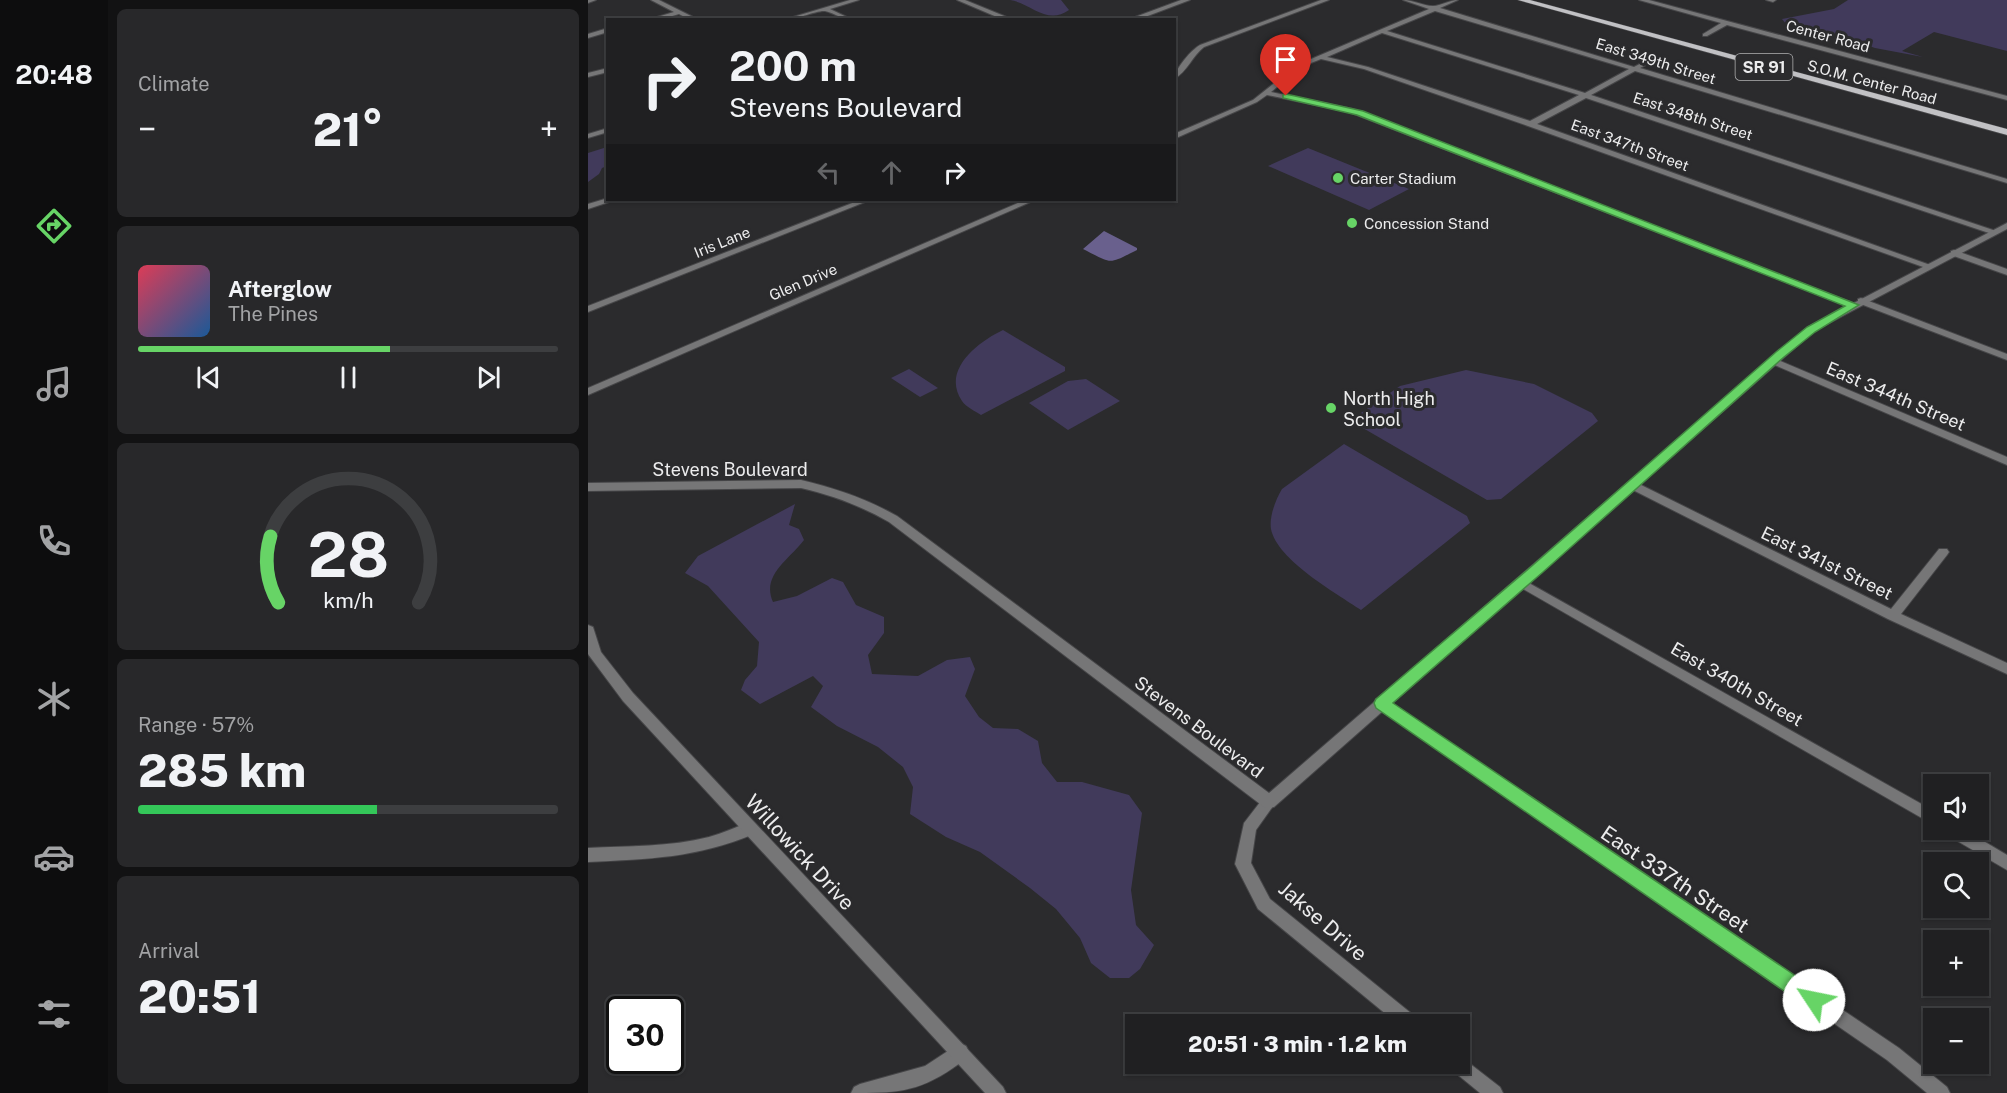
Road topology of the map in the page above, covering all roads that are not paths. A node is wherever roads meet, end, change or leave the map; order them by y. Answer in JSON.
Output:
{"nodes":[{"id":1,"x":593,"y":0,"type":"edge"},
{"id":2,"x":654,"y":0,"type":"edge"},
{"id":3,"x":856,"y":0,"type":"edge"},
{"id":4,"x":960,"y":0,"type":"edge"},
{"id":5,"x":1326,"y":0,"type":"edge"},
{"id":6,"x":1406,"y":0,"type":"edge"},
{"id":7,"x":1455,"y":0,"type":"edge"},
{"id":8,"x":1522,"y":0,"type":"edge"},
{"id":9,"x":1541,"y":0,"type":"edge"},
{"id":10,"x":1642,"y":0,"type":"edge"},
{"id":11,"x":588,"y":1,"type":"edge"},
{"id":12,"x":1180,"y":1,"type":"edge"},
{"id":13,"x":1435,"y":8,"type":"junction"},
{"id":14,"x":825,"y":9,"type":"junction"},
{"id":15,"x":680,"y":12,"type":"junction"},
{"id":16,"x":658,"y":18,"type":"edge"},
{"id":17,"x":692,"y":18,"type":"edge"},
{"id":18,"x":793,"y":18,"type":"edge"},
{"id":19,"x":845,"y":18,"type":"edge"},
{"id":20,"x":1006,"y":18,"type":"edge"},
{"id":21,"x":1135,"y":18,"type":"edge"},
{"id":22,"x":1726,"y":23,"type":"junction"},
{"id":23,"x":606,"y":31,"type":"edge"},
{"id":24,"x":1381,"y":31,"type":"junction"},
{"id":25,"x":1705,"y":34,"type":"dead end"},
{"id":26,"x":588,"y":36,"type":"edge"},
{"id":27,"x":1320,"y":57,"type":"junction"},
{"id":28,"x":1657,"y":57,"type":"dead end"},
{"id":29,"x":1635,"y":69,"type":"junction"},
{"id":30,"x":606,"y":70,"type":"edge"},
{"id":31,"x":1176,"y":74,"type":"edge"},
{"id":32,"x":588,"y":75,"type":"edge"},
{"id":33,"x":1267,"y":93,"type":"junction"},
{"id":34,"x":1585,"y":95,"type":"junction"},
{"id":35,"x":2007,"y":98,"type":"edge"},
{"id":36,"x":1531,"y":124,"type":"junction"},
{"id":37,"x":2007,"y":125,"type":"edge"},
{"id":38,"x":606,"y":131,"type":"edge"},
{"id":39,"x":2007,"y":132,"type":"edge"},
{"id":40,"x":588,"y":136,"type":"edge"},
{"id":41,"x":1176,"y":136,"type":"edge"},
{"id":42,"x":2007,"y":181,"type":"edge"},
{"id":43,"x":608,"y":201,"type":"edge"},
{"id":44,"x":863,"y":201,"type":"edge"},
{"id":45,"x":1029,"y":201,"type":"edge"},
{"id":46,"x":588,"y":207,"type":"edge"},
{"id":47,"x":2007,"y":226,"type":"edge"},
{"id":48,"x":1995,"y":232,"type":"junction"},
{"id":49,"x":1954,"y":253,"type":"junction"},
{"id":50,"x":1929,"y":266,"type":"junction"},
{"id":51,"x":2007,"y":272,"type":"edge"},
{"id":52,"x":1857,"y":303,"type":"junction"},
{"id":53,"x":588,"y":309,"type":"edge"},
{"id":54,"x":2007,"y":357,"type":"edge"},
{"id":55,"x":1773,"y":361,"type":"junction"},
{"id":56,"x":588,"y":392,"type":"edge"},
{"id":57,"x":2007,"y":461,"type":"edge"},
{"id":58,"x":1633,"y":485,"type":"junction"},
{"id":59,"x":588,"y":487,"type":"edge"},
{"id":60,"x":1943,"y":552,"type":"dead end"},
{"id":61,"x":1522,"y":583,"type":"junction"},
{"id":62,"x":1893,"y":616,"type":"junction"},
{"id":63,"x":588,"y":630,"type":"edge"},
{"id":64,"x":591,"y":655,"type":"edge"},
{"id":65,"x":2007,"y":669,"type":"edge"},
{"id":66,"x":1381,"y":703,"type":"junction"},
{"id":67,"x":1269,"y":802,"type":"junction"},
{"id":68,"x":1923,"y":813,"type":"edge"},
{"id":69,"x":749,"y":829,"type":"junction"},
{"id":70,"x":1969,"y":840,"type":"edge"},
{"id":71,"x":588,"y":855,"type":"edge"},
{"id":72,"x":2007,"y":863,"type":"edge"},
{"id":73,"x":1399,"y":1014,"type":"edge"},
{"id":74,"x":960,"y":1052,"type":"junction"},
{"id":75,"x":1470,"y":1074,"type":"edge"},
{"id":76,"x":860,"y":1093,"type":"edge"},
{"id":77,"x":997,"y":1093,"type":"edge"},
{"id":78,"x":1494,"y":1093,"type":"edge"},
{"id":79,"x":1941,"y":1093,"type":"edge"}],
"edges":[{"from":1,"to":11,"type":"street"},
{"from":2,"to":15,"type":"street"},
{"from":3,"to":14,"type":"street"},
{"from":4,"to":20,"type":"street"},
{"from":5,"to":31,"type":"street"},
{"from":6,"to":13,"type":"street"},
{"from":7,"to":13,"type":"street"},
{"from":8,"to":39,"type":"main road","name":"S.O.M. Center Road","number":"SR 91"},
{"from":9,"to":37,"type":"main road","name":"S.O.M. Center Road","number":"SR 91"},
{"from":10,"to":22,"type":"street","name":"Center Road"},
{"from":12,"to":21,"type":"street"},
{"from":13,"to":24,"type":"street"},
{"from":13,"to":29,"type":"street","name":"East 349th Street"},
{"from":14,"to":18,"type":"street"},
{"from":14,"to":19,"type":"street"},
{"from":15,"to":16,"type":"street"},
{"from":15,"to":17,"type":"street"},
{"from":22,"to":25,"type":"street"},
{"from":22,"to":35,"type":"street","name":"Center Road"},
{"from":23,"to":26,"type":"street"},
{"from":24,"to":27,"type":"street"},
{"from":24,"to":34,"type":"street","name":"East 348th Street"},
{"from":27,"to":33,"type":"street"},
{"from":27,"to":36,"type":"street","name":"East 347th Street"},
{"from":28,"to":29,"type":"street"},
{"from":29,"to":34,"type":"street"},
{"from":29,"to":42,"type":"street","name":"East 349th Street"},
{"from":30,"to":32,"type":"street"},
{"from":33,"to":41,"type":"street"},
{"from":33,"to":52,"type":"street"},
{"from":34,"to":36,"type":"street"},
{"from":34,"to":48,"type":"street","name":"East 348th Street"},
{"from":36,"to":50,"type":"street","name":"East 347th Street"},
{"from":38,"to":40,"type":"street"},
{"from":43,"to":46,"type":"street"},
{"from":44,"to":53,"type":"street","name":"Iris Lane"},
{"from":45,"to":56,"type":"street","name":"Glen Drive"},
{"from":47,"to":48,"type":"street","name":"Stevens Boulevard"},
{"from":48,"to":49,"type":"street","name":"Stevens Boulevard"},
{"from":49,"to":50,"type":"street","name":"Stevens Boulevard"},
{"from":49,"to":51,"type":"street"},
{"from":50,"to":52,"type":"street","name":"Stevens Boulevard"},
{"from":52,"to":54,"type":"street"},
{"from":52,"to":55,"type":"street","name":"Stevens Boulevard"},
{"from":55,"to":57,"type":"street","name":"East 344th Street"},
{"from":55,"to":58,"type":"street","name":"Stevens Boulevard"},
{"from":58,"to":61,"type":"street","name":"Stevens Boulevard"},
{"from":58,"to":62,"type":"street","name":"East 341st Street"},
{"from":59,"to":67,"type":"street","name":"Stevens Boulevard"},
{"from":60,"to":62,"type":"street"},
{"from":61,"to":66,"type":"street","name":"Stevens Boulevard"},
{"from":61,"to":68,"type":"street","name":"East 340th Street"},
{"from":62,"to":65,"type":"street","name":"East 341st Street"},
{"from":63,"to":64,"type":"street","name":"Willowick Drive"},
{"from":64,"to":69,"type":"street","name":"Willowick Drive"},
{"from":66,"to":67,"type":"street","name":"Stevens Boulevard"},
{"from":66,"to":79,"type":"street","name":"East 337th Street"},
{"from":67,"to":73,"type":"street","name":"Jakse Drive"},
{"from":69,"to":71,"type":"street"},
{"from":69,"to":74,"type":"street","name":"Willowick Drive"},
{"from":70,"to":72,"type":"street"},
{"from":74,"to":76,"type":"street"},
{"from":74,"to":77,"type":"street","name":"Willowick Drive"},
{"from":75,"to":78,"type":"street"}]}
